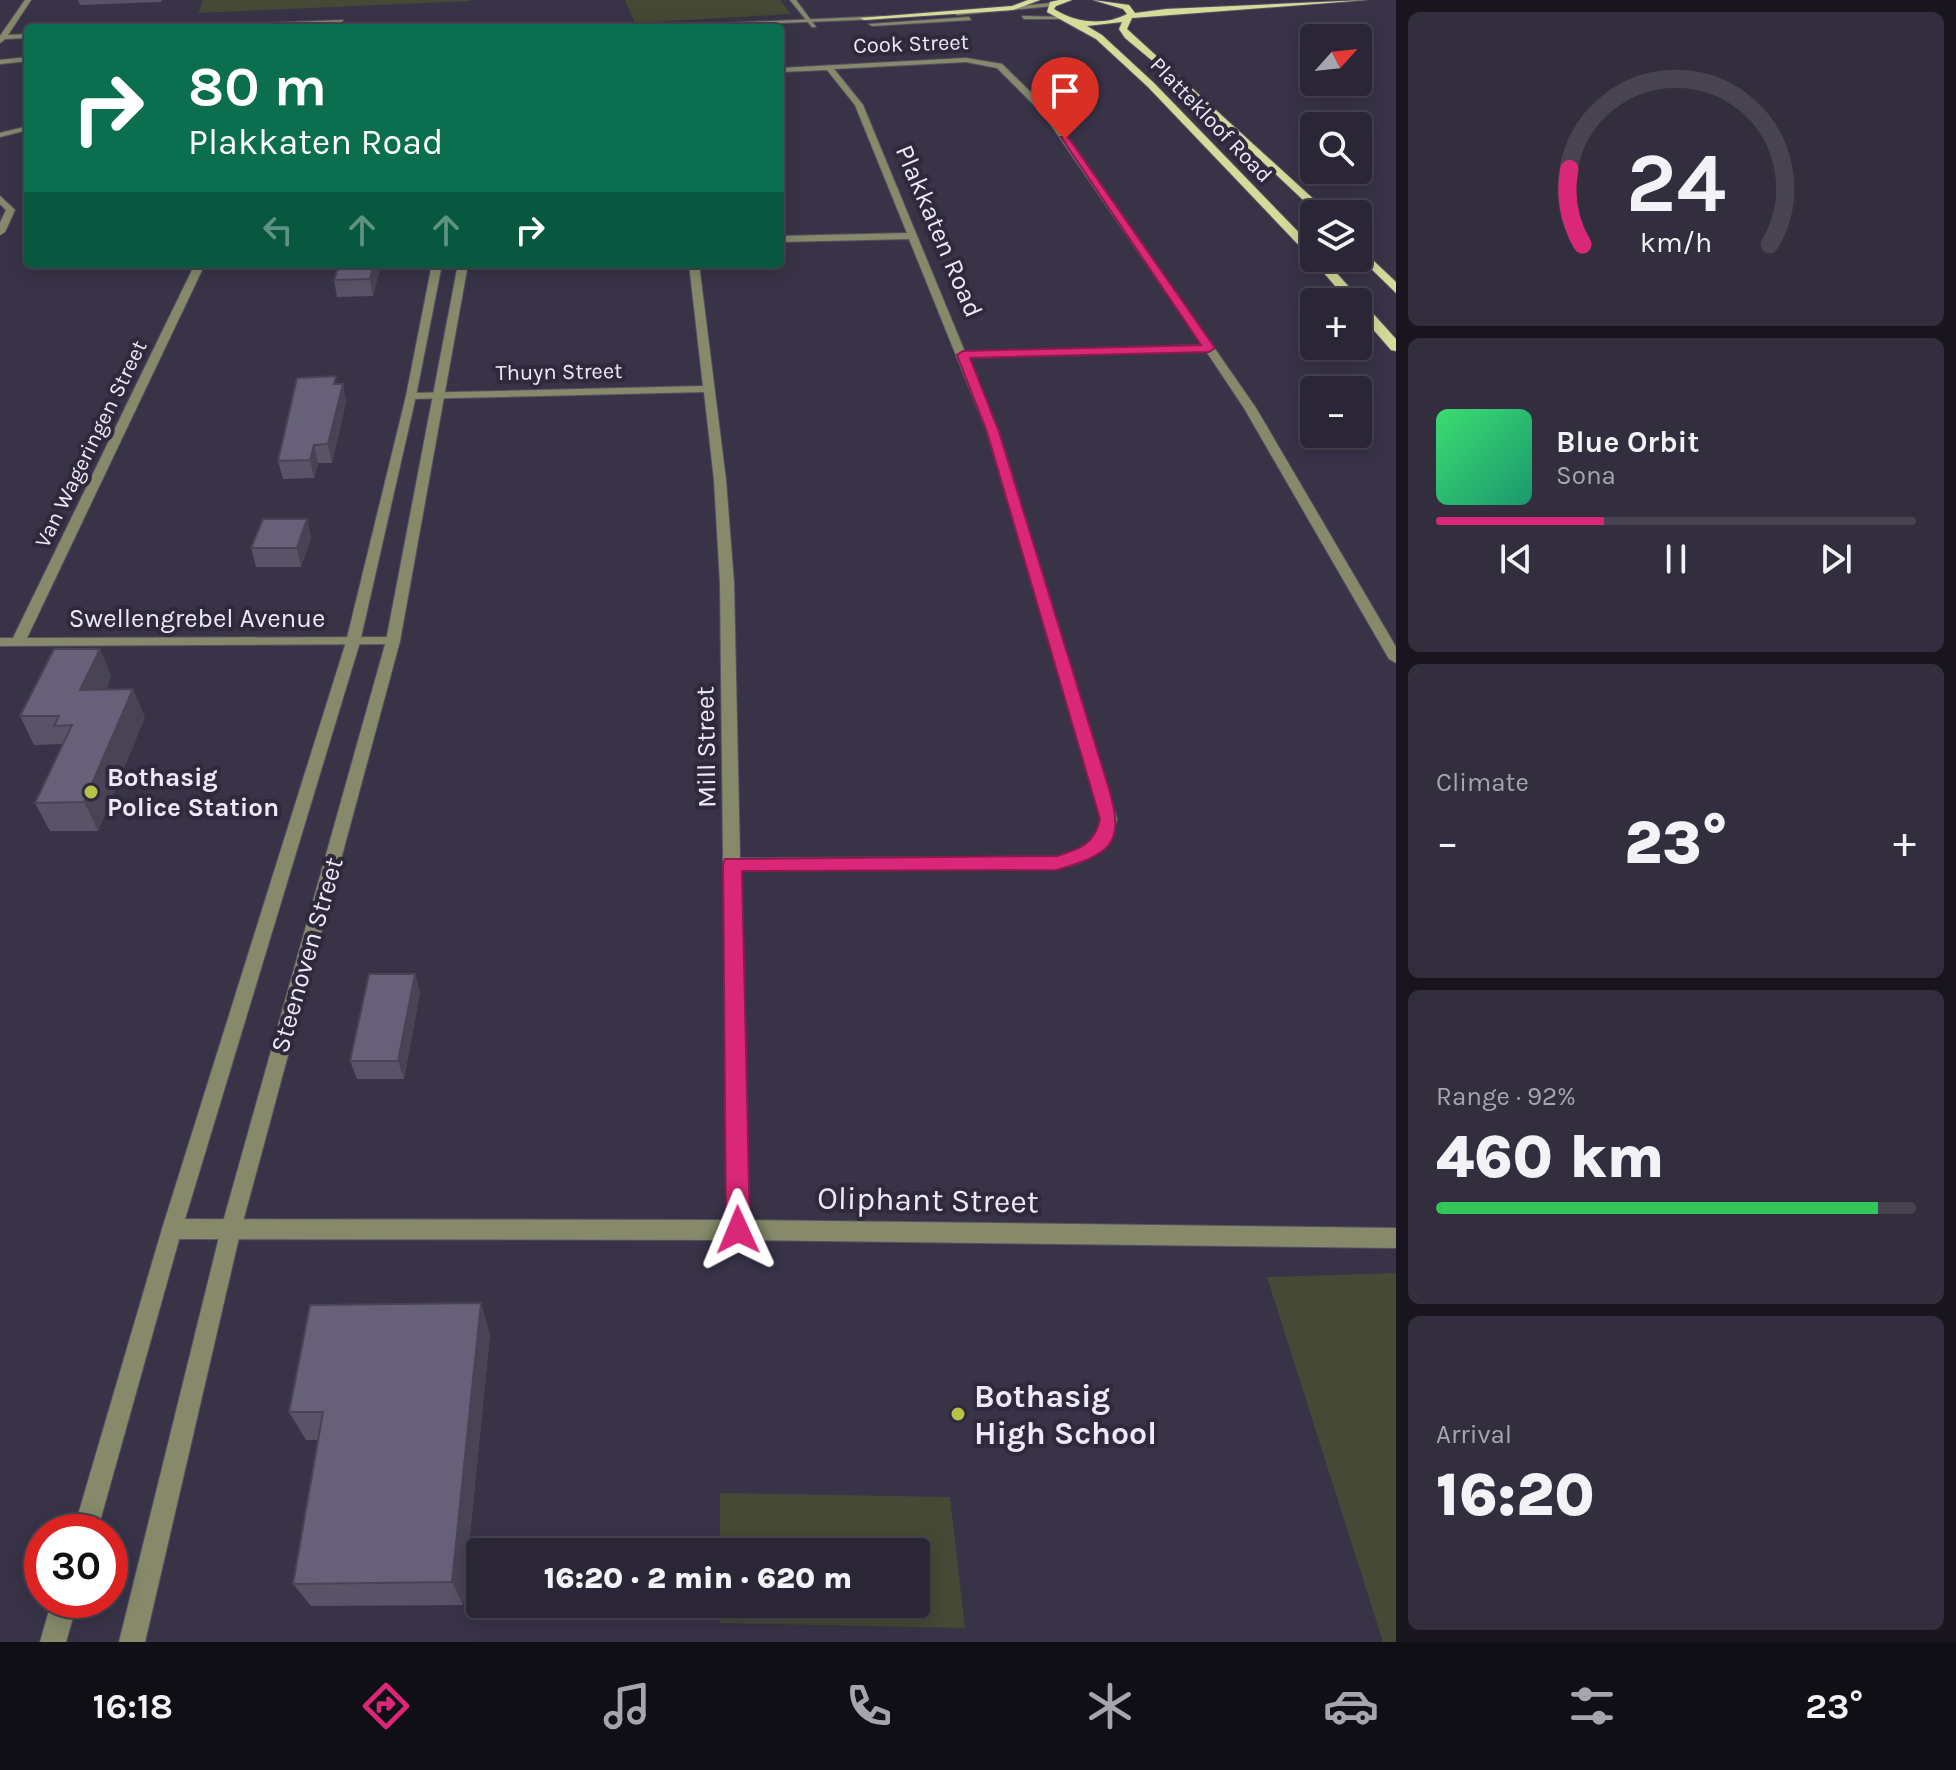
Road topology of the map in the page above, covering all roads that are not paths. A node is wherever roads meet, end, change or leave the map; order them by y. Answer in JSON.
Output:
{"nodes":[{"id":1,"x":28,"y":0,"type":"edge"},
{"id":2,"x":793,"y":0,"type":"edge"},
{"id":3,"x":1036,"y":0,"type":"edge"},
{"id":4,"x":1098,"y":0,"type":"edge"},
{"id":5,"x":1229,"y":0,"type":"edge"},
{"id":6,"x":1362,"y":0,"type":"edge"},
{"id":7,"x":1220,"y":1,"type":"edge"},
{"id":8,"x":1059,"y":2,"type":"edge"},
{"id":9,"x":1163,"y":2,"type":"edge"},
{"id":10,"x":1116,"y":3,"type":"junction"},
{"id":11,"x":1130,"y":17,"type":"junction"},
{"id":12,"x":864,"y":18,"type":"junction"},
{"id":13,"x":1070,"y":20,"type":"junction"},
{"id":14,"x":341,"y":21,"type":"dead end"},
{"id":15,"x":278,"y":24,"type":"edge"},
{"id":16,"x":812,"y":24,"type":"junction"},
{"id":17,"x":784,"y":25,"type":"edge"},
{"id":18,"x":784,"y":28,"type":"edge"},
{"id":19,"x":24,"y":36,"type":"edge"},
{"id":20,"x":2,"y":39,"type":"edge"},
{"id":21,"x":24,"y":65,"type":"edge"},
{"id":22,"x":0,"y":66,"type":"edge"},
{"id":23,"x":829,"y":67,"type":"junction"},
{"id":24,"x":784,"y":70,"type":"edge"},
{"id":25,"x":24,"y":129,"type":"edge"},
{"id":26,"x":0,"y":135,"type":"edge"},
{"id":27,"x":0,"y":199,"type":"edge"},
{"id":28,"x":1309,"y":200,"type":"edge"},
{"id":29,"x":0,"y":232,"type":"edge"},
{"id":30,"x":913,"y":236,"type":"junction"},
{"id":31,"x":784,"y":239,"type":"edge"},
{"id":32,"x":1300,"y":240,"type":"edge"},
{"id":33,"x":1372,"y":264,"type":"edge"},
{"id":34,"x":198,"y":268,"type":"edge"},
{"id":35,"x":436,"y":268,"type":"edge"},
{"id":36,"x":462,"y":268,"type":"edge"},
{"id":37,"x":694,"y":268,"type":"edge"},
{"id":38,"x":1329,"y":272,"type":"edge"},
{"id":39,"x":1344,"y":288,"type":"edge"},
{"id":40,"x":1396,"y":289,"type":"edge"},
{"id":41,"x":1372,"y":320,"type":"edge"},
{"id":42,"x":1396,"y":347,"type":"edge"},
{"id":43,"x":1209,"y":348,"type":"junction"},
{"id":44,"x":963,"y":355,"type":"junction"},
{"id":45,"x":709,"y":389,"type":"junction"},
{"id":46,"x":440,"y":395,"type":"junction"},
{"id":47,"x":411,"y":396,"type":"junction"},
{"id":48,"x":393,"y":641,"type":"junction"},
{"id":49,"x":0,"y":642,"type":"edge"},
{"id":50,"x":18,"y":642,"type":"junction"},
{"id":51,"x":353,"y":642,"type":"junction"},
{"id":52,"x":1396,"y":659,"type":"edge"},
{"id":53,"x":732,"y":864,"type":"junction"},
{"id":54,"x":172,"y":1229,"type":"junction"},
{"id":55,"x":231,"y":1229,"type":"junction"},
{"id":56,"x":738,"y":1230,"type":"junction"},
{"id":57,"x":1396,"y":1238,"type":"edge"},
{"id":58,"x":90,"y":1514,"type":"edge"},
{"id":59,"x":60,"y":1618,"type":"edge"},
{"id":60,"x":53,"y":1642,"type":"edge"},
{"id":61,"x":132,"y":1642,"type":"edge"}],
"edges":[{"from":1,"to":20,"type":"street"},
{"from":2,"to":16,"type":"street"},
{"from":3,"to":12,"type":"main road"},
{"from":4,"to":10,"type":"main road"},
{"from":5,"to":7,"type":"main road"},
{"from":6,"to":11,"type":"main road"},
{"from":7,"to":9,"type":"main road"},
{"from":7,"to":10,"type":"main road"},
{"from":8,"to":12,"type":"street"},
{"from":8,"to":13,"type":"main road","name":"Plattekloof Road"},
{"from":10,"to":11,"type":"main road","name":"Plattekloof Road"},
{"from":11,"to":13,"type":"main road"},
{"from":11,"to":28,"type":"main road","name":"Plattekloof Road"},
{"from":12,"to":16,"type":"street"},
{"from":13,"to":16,"type":"street"},
{"from":13,"to":32,"type":"main road","name":"Plattekloof Road"},
{"from":14,"to":15,"type":"street"},
{"from":16,"to":17,"type":"street"},
{"from":16,"to":18,"type":"street"},
{"from":19,"to":20,"type":"street"},
{"from":21,"to":22,"type":"street"},
{"from":23,"to":24,"type":"street","name":"Cook Street"},
{"from":23,"to":30,"type":"street","name":"Plakkaten Road"},
{"from":23,"to":43,"type":"street","name":"Cook Street"},
{"from":25,"to":26,"type":"street"},
{"from":27,"to":29,"type":"street"},
{"from":30,"to":31,"type":"street"},
{"from":30,"to":44,"type":"street","name":"Plakkaten Road"},
{"from":33,"to":40,"type":"main road"},
{"from":34,"to":50,"type":"street","name":"Van Wageringen Street"},
{"from":35,"to":47,"type":"street","name":"Steenoven Street"},
{"from":36,"to":46,"type":"street","name":"Steenoven Street"},
{"from":37,"to":45,"type":"street","name":"Mill Street"},
{"from":38,"to":39,"type":"main road","name":"Plattekloof Road"},
{"from":41,"to":42,"type":"main road","name":"Plattekloof Road"},
{"from":43,"to":44,"type":"street"},
{"from":43,"to":52,"type":"street","name":"Cook Street"},
{"from":44,"to":53,"type":"street","name":"Plakkaten Road"},
{"from":45,"to":46,"type":"street","name":"Thuyn Street"},
{"from":45,"to":53,"type":"street","name":"Mill Street"},
{"from":46,"to":47,"type":"street","name":"Thuyn Street"},
{"from":46,"to":48,"type":"street","name":"Steenoven Street"},
{"from":47,"to":51,"type":"street","name":"Steenoven Street"},
{"from":48,"to":51,"type":"street","name":"Swellengrebel Avenue"},
{"from":48,"to":55,"type":"street","name":"Steenoven Street"},
{"from":49,"to":50,"type":"street","name":"Swellengrebel Avenue"},
{"from":50,"to":51,"type":"street","name":"Swellengrebel Avenue"},
{"from":51,"to":54,"type":"street","name":"Steenoven Street"},
{"from":53,"to":56,"type":"street","name":"Mill Street"},
{"from":54,"to":55,"type":"street","name":"Oliphant Street"},
{"from":54,"to":58,"type":"street","name":"Steenoven Street"},
{"from":55,"to":56,"type":"street","name":"Oliphant Street"},
{"from":55,"to":61,"type":"street","name":"Steenoven Street"},
{"from":56,"to":57,"type":"street","name":"Oliphant Street"},
{"from":59,"to":60,"type":"street"}]}
